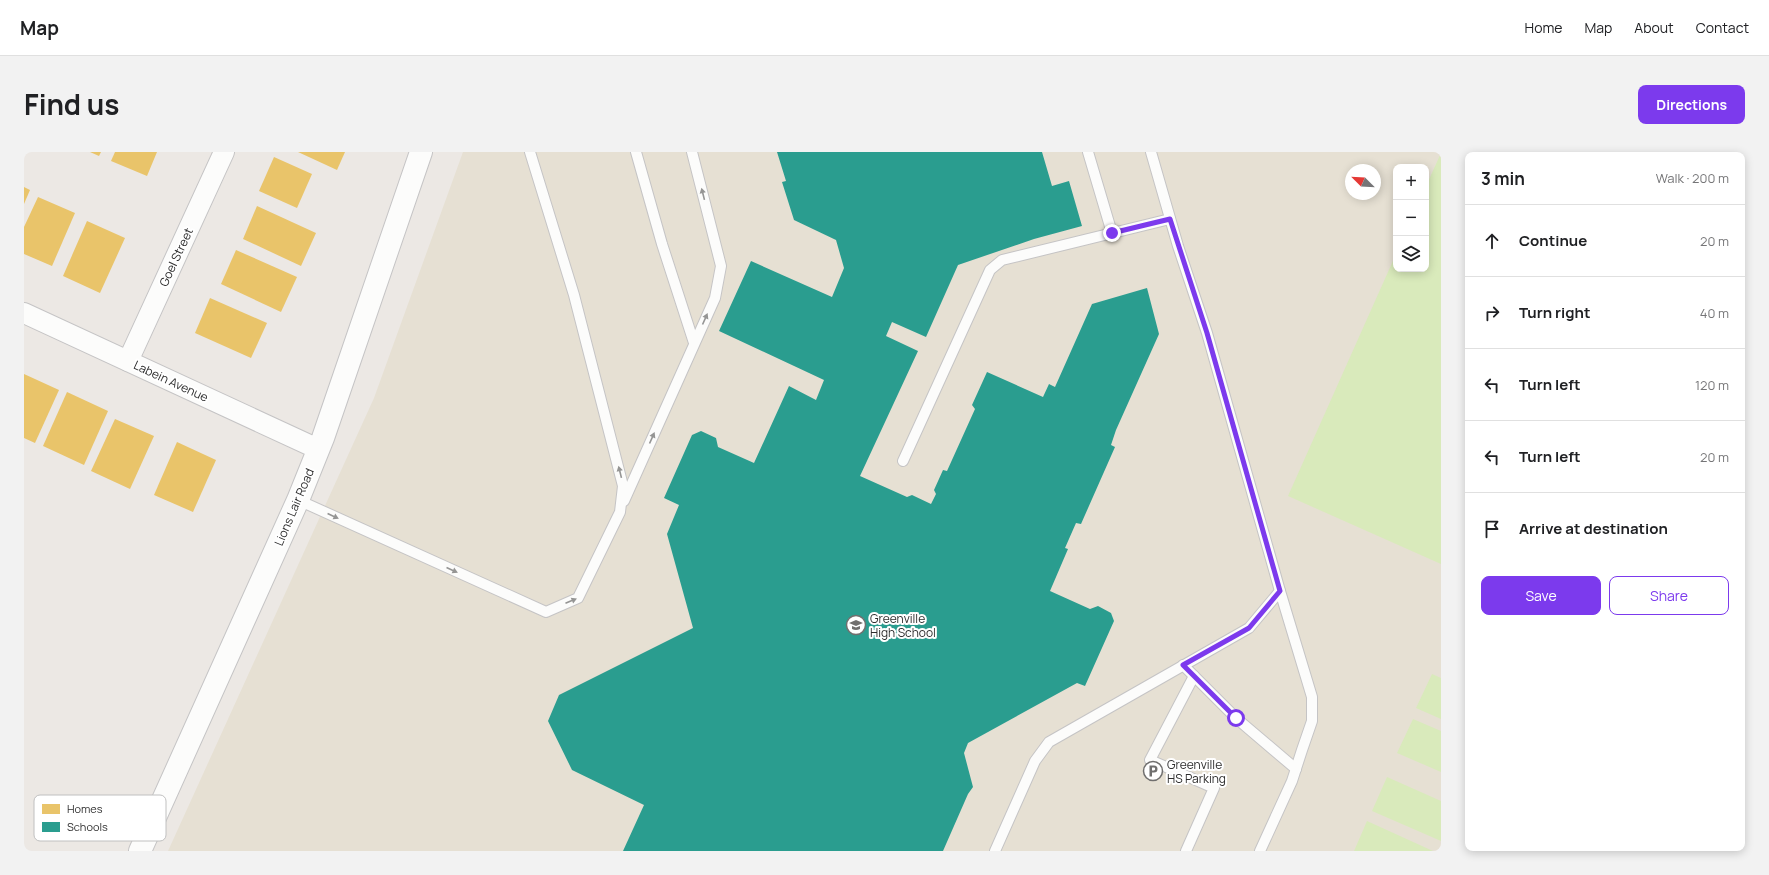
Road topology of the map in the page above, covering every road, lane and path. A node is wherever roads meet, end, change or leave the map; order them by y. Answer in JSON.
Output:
{"nodes":[{"id":1,"x":224,"y":152,"type":"edge"},
{"id":2,"x":421,"y":152,"type":"edge"},
{"id":3,"x":530,"y":152,"type":"edge"},
{"id":4,"x":636,"y":152,"type":"edge"},
{"id":5,"x":692,"y":152,"type":"edge"},
{"id":6,"x":1088,"y":152,"type":"edge"},
{"id":7,"x":1151,"y":152,"type":"edge"},
{"id":8,"x":1170,"y":219,"type":"junction"},
{"id":9,"x":1112,"y":233,"type":"junction"},
{"id":10,"x":24,"y":313,"type":"edge"},
{"id":11,"x":694,"y":343,"type":"junction"},
{"id":12,"x":128,"y":361,"type":"junction"},
{"id":13,"x":318,"y":449,"type":"junction"},
{"id":14,"x":903,"y":461,"type":"dead end"},
{"id":15,"x":298,"y":500,"type":"junction"},
{"id":16,"x":620,"y":512,"type":"junction"},
{"id":17,"x":1280,"y":591,"type":"junction"},
{"id":18,"x":1183,"y":665,"type":"junction"},
{"id":19,"x":1194,"y":676,"type":"junction"},
{"id":20,"x":1296,"y":769,"type":"junction"},
{"id":21,"x":165,"y":795,"type":"edge"},
{"id":22,"x":145,"y":841,"type":"edge"},
{"id":23,"x":140,"y":851,"type":"edge"},
{"id":24,"x":995,"y":851,"type":"edge"},
{"id":25,"x":1186,"y":851,"type":"edge"},
{"id":26,"x":1260,"y":851,"type":"edge"}],
"edges":[{"from":1,"to":12,"type":"street","name":"Goel Street"},
{"from":2,"to":13,"type":"street","name":"Lions Lair Road"},
{"from":16,"to":3,"type":"lane","one_way":true},
{"from":4,"to":11,"type":"lane"},
{"from":11,"to":5,"type":"lane","one_way":true},
{"from":6,"to":9,"type":"lane"},
{"from":7,"to":8,"type":"lane"},
{"from":8,"to":9,"type":"lane"},
{"from":8,"to":17,"type":"lane"},
{"from":9,"to":14,"type":"lane"},
{"from":10,"to":12,"type":"street","name":"Labein Avenue"},
{"from":16,"to":11,"type":"lane","one_way":true},
{"from":12,"to":13,"type":"street","name":"Labein Avenue"},
{"from":13,"to":15,"type":"street","name":"Lions Lair Road"},
{"from":15,"to":16,"type":"lane","one_way":true},
{"from":15,"to":21,"type":"street","name":"Lions Lair Road"},
{"from":17,"to":18,"type":"lane"},
{"from":17,"to":20,"type":"lane"},
{"from":18,"to":19,"type":"lane"},
{"from":18,"to":24,"type":"lane"},
{"from":19,"to":20,"type":"lane"},
{"from":19,"to":25,"type":"lane"},
{"from":20,"to":26,"type":"lane"},
{"from":22,"to":23,"type":"street","name":"Lions Lair Road"}]}
